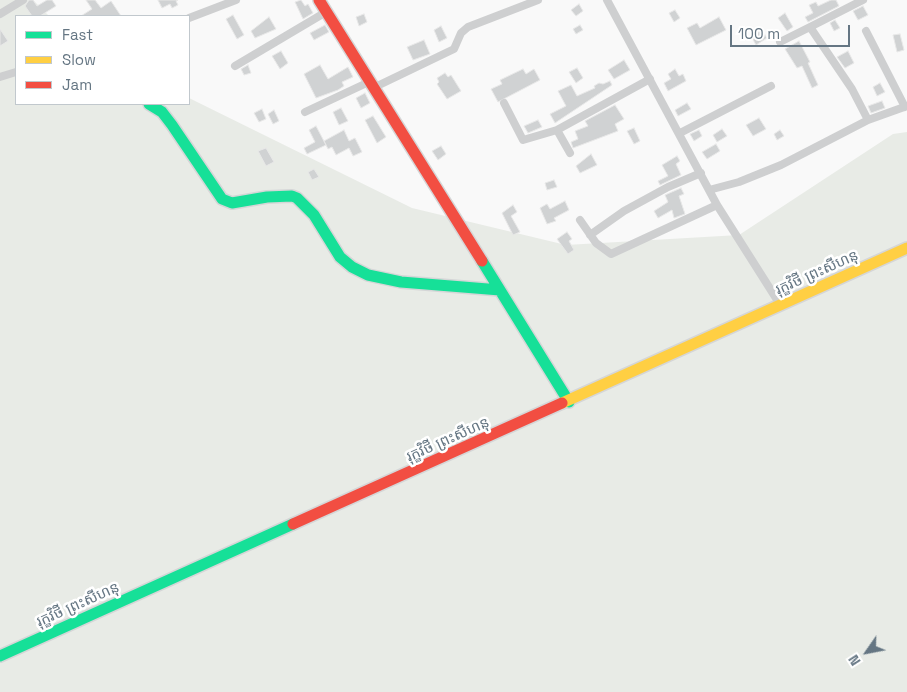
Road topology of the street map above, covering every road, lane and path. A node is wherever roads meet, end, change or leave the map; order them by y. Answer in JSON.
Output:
{"nodes":[{"id":1,"x":22,"y":0,"type":"edge"},
{"id":2,"x":236,"y":0,"type":"edge"},
{"id":3,"x":319,"y":0,"type":"edge"},
{"id":4,"x":538,"y":0,"type":"edge"},
{"id":5,"x":607,"y":0,"type":"edge"},
{"id":6,"x":863,"y":0,"type":"edge"},
{"id":7,"x":326,"y":12,"type":"junction"},
{"id":8,"x":0,"y":14,"type":"edge"},
{"id":9,"x":190,"y":18,"type":"edge"},
{"id":10,"x":810,"y":27,"type":"junction"},
{"id":11,"x":866,"y":30,"type":"dead end"},
{"id":12,"x":780,"y":42,"type":"dead end"},
{"id":13,"x":234,"y":66,"type":"dead end"},
{"id":14,"x":15,"y":72,"type":"edge"},
{"id":15,"x":0,"y":78,"type":"edge"},
{"id":16,"x":650,"y":79,"type":"junction"},
{"id":17,"x":373,"y":84,"type":"junction"},
{"id":18,"x":771,"y":86,"type":"dead end"},
{"id":19,"x":504,"y":103,"type":"dead end"},
{"id":20,"x":151,"y":105,"type":"edge"},
{"id":21,"x":906,"y":107,"type":"edge"},
{"id":22,"x":305,"y":112,"type":"dead end"},
{"id":23,"x":868,"y":120,"type":"junction"},
{"id":24,"x":557,"y":130,"type":"junction"},
{"id":25,"x":680,"y":133,"type":"junction"},
{"id":26,"x":570,"y":153,"type":"dead end"},
{"id":27,"x":701,"y":173,"type":"junction"},
{"id":28,"x":709,"y":190,"type":"junction"},
{"id":29,"x":717,"y":205,"type":"junction"},
{"id":30,"x":580,"y":220,"type":"dead end"},
{"id":31,"x":590,"y":236,"type":"junction"},
{"id":32,"x":907,"y":248,"type":"edge"},
{"id":33,"x":500,"y":290,"type":"junction"},
{"id":34,"x":781,"y":306,"type":"junction"},
{"id":35,"x":569,"y":402,"type":"junction"},
{"id":36,"x":0,"y":656,"type":"edge"}],
"edges":[{"from":1,"to":8,"type":"street"},
{"from":2,"to":9,"type":"street"},
{"from":3,"to":7,"type":"street"},
{"from":4,"to":17,"type":"street"},
{"from":5,"to":16,"type":"street"},
{"from":6,"to":10,"type":"street"},
{"from":7,"to":13,"type":"street"},
{"from":7,"to":17,"type":"street"},
{"from":10,"to":12,"type":"street"},
{"from":10,"to":23,"type":"street"},
{"from":11,"to":21,"type":"street"},
{"from":14,"to":15,"type":"street"},
{"from":16,"to":24,"type":"street"},
{"from":16,"to":25,"type":"street"},
{"from":17,"to":22,"type":"street"},
{"from":17,"to":33,"type":"street"},
{"from":18,"to":25,"type":"street"},
{"from":19,"to":24,"type":"street"},
{"from":20,"to":33,"type":"street"},
{"from":21,"to":23,"type":"street"},
{"from":23,"to":28,"type":"street"},
{"from":24,"to":26,"type":"street"},
{"from":25,"to":27,"type":"street"},
{"from":27,"to":28,"type":"street"},
{"from":27,"to":31,"type":"street"},
{"from":28,"to":29,"type":"street"},
{"from":29,"to":31,"type":"street"},
{"from":29,"to":34,"type":"street"},
{"from":30,"to":31,"type":"street"},
{"from":32,"to":34,"type":"street","name":"រុក្ខវិថី ព្រះសីហនុ"},
{"from":33,"to":35,"type":"street"},
{"from":34,"to":35,"type":"street","name":"រុក្ខវិថី ព្រះសីហនុ"},
{"from":35,"to":36,"type":"street","name":"រុក្ខវិថី ព្រះសីហនុ"}]}
